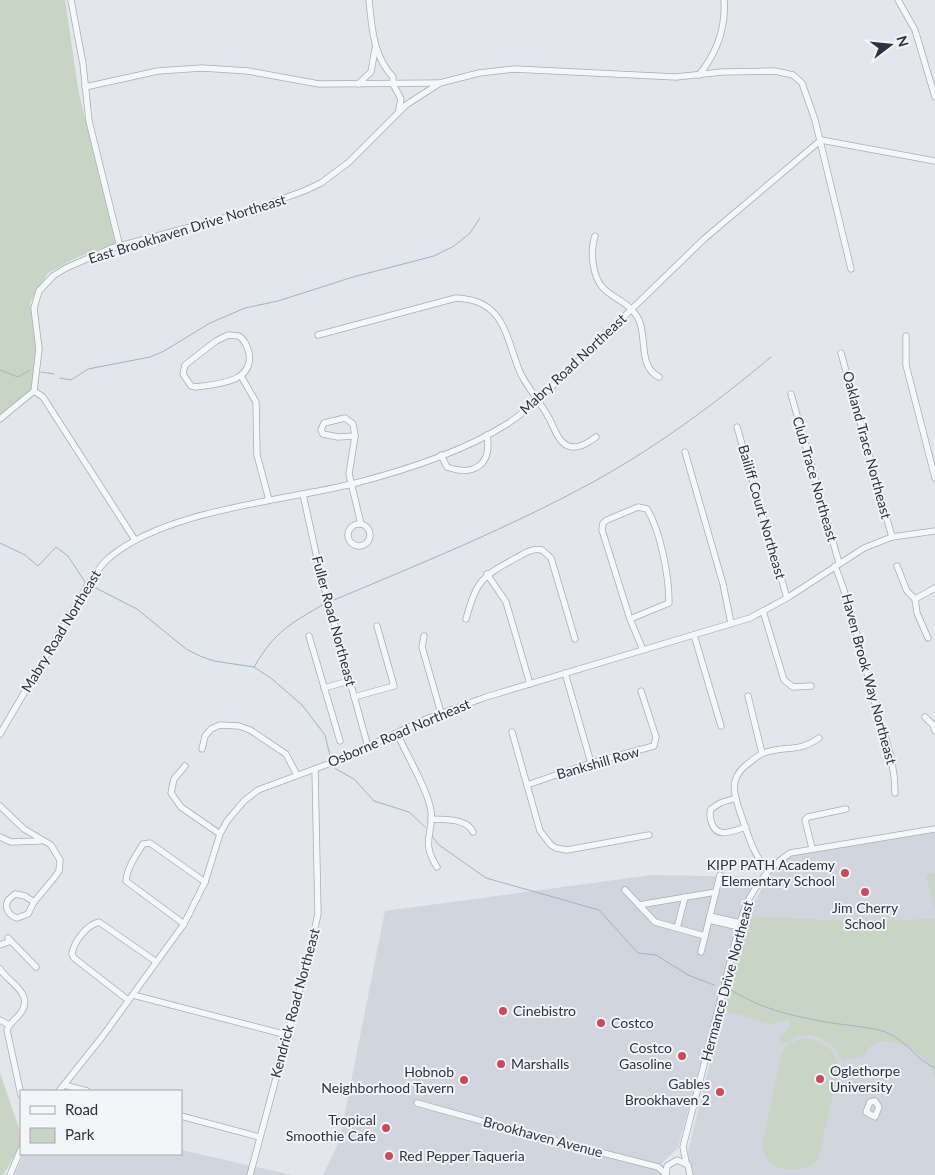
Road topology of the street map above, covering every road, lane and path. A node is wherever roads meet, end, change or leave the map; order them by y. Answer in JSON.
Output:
{"nodes":[{"id":1,"x":72,"y":0,"type":"edge"},
{"id":2,"x":369,"y":0,"type":"edge"},
{"id":3,"x":724,"y":0,"type":"edge"},
{"id":4,"x":899,"y":0,"type":"edge"},
{"id":5,"x":375,"y":46,"type":"junction"},
{"id":6,"x":699,"y":75,"type":"junction"},
{"id":7,"x":393,"y":81,"type":"junction"},
{"id":8,"x":440,"y":83,"type":"junction"},
{"id":9,"x":356,"y":85,"type":"junction"},
{"id":10,"x":85,"y":88,"type":"junction"},
{"id":11,"x":935,"y":97,"type":"edge"},
{"id":12,"x":398,"y":111,"type":"junction"},
{"id":13,"x":822,"y":142,"type":"junction"},
{"id":14,"x":935,"y":162,"type":"edge"},
{"id":15,"x":595,"y":236,"type":"dead end"},
{"id":16,"x":120,"y":247,"type":"junction"},
{"id":17,"x":851,"y":269,"type":"dead end"},
{"id":18,"x":632,"y":308,"type":"junction"},
{"id":19,"x":318,"y":335,"type":"dead end"},
{"id":20,"x":906,"y":336,"type":"dead end"},
{"id":21,"x":841,"y":353,"type":"dead end"},
{"id":22,"x":241,"y":376,"type":"junction"},
{"id":23,"x":658,"y":377,"type":"dead end"},
{"id":24,"x":34,"y":391,"type":"junction"},
{"id":25,"x":791,"y":394,"type":"dead end"},
{"id":26,"x":538,"y":401,"type":"junction"},
{"id":27,"x":0,"y":419,"type":"edge"},
{"id":28,"x":737,"y":427,"type":"dead end"},
{"id":29,"x":487,"y":435,"type":"junction"},
{"id":30,"x":354,"y":436,"type":"junction"},
{"id":31,"x":596,"y":437,"type":"dead end"},
{"id":32,"x":685,"y":452,"type":"dead end"},
{"id":33,"x":441,"y":455,"type":"junction"},
{"id":34,"x":935,"y":478,"type":"edge"},
{"id":35,"x":351,"y":484,"type":"junction"},
{"id":36,"x":303,"y":494,"type":"junction"},
{"id":37,"x":269,"y":500,"type":"junction"},
{"id":38,"x":361,"y":524,"type":"dead end"},
{"id":39,"x":935,"y":531,"type":"edge"},
{"id":40,"x":892,"y":537,"type":"junction"},
{"id":41,"x":135,"y":540,"type":"junction"},
{"id":42,"x":837,"y":565,"type":"junction"},
{"id":43,"x":896,"y":566,"type":"dead end"},
{"id":44,"x":487,"y":574,"type":"junction"},
{"id":45,"x":935,"y":588,"type":"edge"},
{"id":46,"x":787,"y":598,"type":"junction"},
{"id":47,"x":916,"y":599,"type":"junction"},
{"id":48,"x":763,"y":611,"type":"junction"},
{"id":49,"x":466,"y":619,"type":"dead end"},
{"id":50,"x":630,"y":619,"type":"junction"},
{"id":51,"x":731,"y":623,"type":"junction"},
{"id":52,"x":377,"y":626,"type":"dead end"},
{"id":53,"x":694,"y":635,"type":"junction"},
{"id":54,"x":309,"y":636,"type":"dead end"},
{"id":55,"x":424,"y":636,"type":"dead end"},
{"id":56,"x":928,"y":638,"type":"dead end"},
{"id":57,"x":575,"y":639,"type":"dead end"},
{"id":58,"x":643,"y":650,"type":"junction"},
{"id":59,"x":566,"y":673,"type":"junction"},
{"id":60,"x":349,"y":681,"type":"junction"},
{"id":61,"x":530,"y":684,"type":"junction"},
{"id":62,"x":811,"y":686,"type":"dead end"},
{"id":63,"x":324,"y":688,"type":"junction"},
{"id":64,"x":641,"y":691,"type":"dead end"},
{"id":65,"x":748,"y":696,"type":"dead end"},
{"id":66,"x":354,"y":697,"type":"junction"},
{"id":67,"x":441,"y":713,"type":"junction"},
{"id":68,"x":925,"y":717,"type":"dead end"},
{"id":69,"x":721,"y":726,"type":"dead end"},
{"id":70,"x":935,"y":731,"type":"edge"},
{"id":71,"x":512,"y":732,"type":"dead end"},
{"id":72,"x":397,"y":733,"type":"junction"},
{"id":73,"x":0,"y":734,"type":"edge"},
{"id":74,"x":819,"y":738,"type":"dead end"},
{"id":75,"x":340,"y":742,"type":"dead end"},
{"id":76,"x":368,"y":747,"type":"junction"},
{"id":77,"x":202,"y":750,"type":"dead end"},
{"id":78,"x":762,"y":753,"type":"junction"},
{"id":79,"x":591,"y":763,"type":"junction"},
{"id":80,"x":185,"y":766,"type":"dead end"},
{"id":81,"x":318,"y":768,"type":"junction"},
{"id":82,"x":297,"y":775,"type":"junction"},
{"id":83,"x":527,"y":785,"type":"junction"},
{"id":84,"x":895,"y":793,"type":"dead end"},
{"id":85,"x":736,"y":798,"type":"junction"},
{"id":86,"x":0,"y":806,"type":"edge"},
{"id":87,"x":846,"y":809,"type":"dead end"},
{"id":88,"x":431,"y":819,"type":"junction"},
{"id":89,"x":746,"y":828,"type":"junction"},
{"id":90,"x":935,"y":829,"type":"edge"},
{"id":91,"x":473,"y":832,"type":"dead end"},
{"id":92,"x":29,"y":833,"type":"junction"},
{"id":93,"x":220,"y":834,"type":"junction"},
{"id":94,"x":650,"y":835,"type":"dead end"},
{"id":95,"x":0,"y":837,"type":"edge"},
{"id":96,"x":40,"y":841,"type":"junction"},
{"id":97,"x":26,"y":842,"type":"junction"},
{"id":98,"x":812,"y":848,"type":"junction"},
{"id":99,"x":437,"y":867,"type":"dead end"},
{"id":100,"x":768,"y":871,"type":"junction"},
{"id":101,"x":720,"y":875,"type":"dead end"},
{"id":102,"x":205,"y":882,"type":"junction"},
{"id":103,"x":625,"y":890,"type":"dead end"},
{"id":104,"x":716,"y":892,"type":"junction"},
{"id":105,"x":684,"y":897,"type":"junction"},
{"id":106,"x":34,"y":902,"type":"junction"},
{"id":107,"x":639,"y":905,"type":"junction"},
{"id":108,"x":709,"y":918,"type":"junction"},
{"id":109,"x":184,"y":924,"type":"junction"},
{"id":110,"x":739,"y":925,"type":"junction"},
{"id":111,"x":677,"y":928,"type":"junction"},
{"id":112,"x":705,"y":936,"type":"junction"},
{"id":113,"x":0,"y":945,"type":"edge"},
{"id":114,"x":701,"y":952,"type":"dead end"},
{"id":115,"x":155,"y":962,"type":"junction"},
{"id":116,"x":36,"y":967,"type":"dead end"},
{"id":117,"x":0,"y":969,"type":"edge"},
{"id":118,"x":132,"y":995,"type":"junction"},
{"id":119,"x":128,"y":1000,"type":"junction"},
{"id":120,"x":0,"y":1020,"type":"edge"},
{"id":121,"x":9,"y":1025,"type":"junction"},
{"id":122,"x":286,"y":1035,"type":"junction"},
{"id":123,"x":64,"y":1085,"type":"junction"},
{"id":124,"x":20,"y":1090,"type":"edge"},
{"id":125,"x":60,"y":1090,"type":"edge"},
{"id":126,"x":83,"y":1090,"type":"edge"},
{"id":127,"x":417,"y":1103,"type":"dead end"},
{"id":128,"x":182,"y":1116,"type":"edge"},
{"id":129,"x":260,"y":1137,"type":"junction"},
{"id":130,"x":684,"y":1150,"type":"junction"},
{"id":131,"x":20,"y":1151,"type":"edge"},
{"id":132,"x":677,"y":1160,"type":"junction"},
{"id":133,"x":686,"y":1162,"type":"junction"},
{"id":134,"x":667,"y":1166,"type":"junction"},
{"id":135,"x":658,"y":1167,"type":"junction"},
{"id":136,"x":666,"y":1174,"type":"edge"},
{"id":137,"x":10,"y":1175,"type":"edge"},
{"id":138,"x":250,"y":1175,"type":"edge"},
{"id":139,"x":690,"y":1175,"type":"edge"}],
"edges":[{"from":1,"to":10,"type":"street"},
{"from":2,"to":5,"type":"street"},
{"from":3,"to":6,"type":"street"},
{"from":4,"to":11,"type":"street"},
{"from":5,"to":7,"type":"street"},
{"from":5,"to":9,"type":"street"},
{"from":6,"to":8,"type":"street","name":"East Brookhaven Drive Northeast"},
{"from":6,"to":13,"type":"street","name":"East Brookhaven Drive Northeast"},
{"from":7,"to":8,"type":"street"},
{"from":7,"to":9,"type":"street"},
{"from":7,"to":12,"type":"street"},
{"from":8,"to":12,"type":"street","name":"East Brookhaven Drive Northeast"},
{"from":9,"to":10,"type":"street"},
{"from":10,"to":16,"type":"street"},
{"from":12,"to":16,"type":"street","name":"East Brookhaven Drive Northeast"},
{"from":13,"to":14,"type":"street"},
{"from":13,"to":17,"type":"street","name":"East Brookhaven Drive Northeast"},
{"from":13,"to":18,"type":"street","name":"Mabry Road Northeast"},
{"from":15,"to":18,"type":"street"},
{"from":16,"to":24,"type":"street","name":"East Brookhaven Drive Northeast"},
{"from":18,"to":23,"type":"street"},
{"from":18,"to":26,"type":"street","name":"Mabry Road Northeast"},
{"from":19,"to":26,"type":"street"},
{"from":20,"to":34,"type":"street"},
{"from":21,"to":40,"type":"street","name":"Oakland Trace Northeast"},
{"from":22,"to":22,"type":"street"},
{"from":22,"to":37,"type":"street"},
{"from":24,"to":27,"type":"street"},
{"from":24,"to":41,"type":"street"},
{"from":25,"to":42,"type":"street","name":"Club Trace Northeast"},
{"from":26,"to":29,"type":"street","name":"Mabry Road Northeast"},
{"from":26,"to":31,"type":"street"},
{"from":28,"to":46,"type":"street","name":"Bailiff Court Northeast"},
{"from":29,"to":33,"type":"street","name":"Mabry Road Northeast"},
{"from":29,"to":33,"type":"street"},
{"from":30,"to":30,"type":"street"},
{"from":30,"to":35,"type":"street"},
{"from":32,"to":51,"type":"street"},
{"from":33,"to":35,"type":"street","name":"Mabry Road Northeast"},
{"from":35,"to":36,"type":"street","name":"Mabry Road Northeast"},
{"from":35,"to":38,"type":"street"},
{"from":36,"to":37,"type":"street","name":"Mabry Road Northeast"},
{"from":36,"to":60,"type":"street","name":"Fuller Road Northeast"},
{"from":37,"to":41,"type":"street","name":"Mabry Road Northeast"},
{"from":39,"to":40,"type":"street","name":"Osborne Road Northeast"},
{"from":40,"to":42,"type":"street","name":"Osborne Road Northeast"},
{"from":41,"to":73,"type":"street","name":"Mabry Road Northeast"},
{"from":42,"to":46,"type":"street","name":"Osborne Road Northeast"},
{"from":42,"to":84,"type":"street","name":"Haven Brook Way Northeast"},
{"from":43,"to":47,"type":"street"},
{"from":44,"to":49,"type":"street"},
{"from":44,"to":57,"type":"street"},
{"from":44,"to":61,"type":"street"},
{"from":45,"to":47,"type":"street"},
{"from":46,"to":48,"type":"street","name":"Osborne Road Northeast"},
{"from":47,"to":56,"type":"street"},
{"from":48,"to":51,"type":"street","name":"Osborne Road Northeast"},
{"from":48,"to":62,"type":"street"},
{"from":50,"to":50,"type":"street"},
{"from":50,"to":58,"type":"street"},
{"from":51,"to":53,"type":"street","name":"Osborne Road Northeast"},
{"from":52,"to":66,"type":"street"},
{"from":53,"to":58,"type":"street","name":"Osborne Road Northeast"},
{"from":53,"to":69,"type":"street"},
{"from":54,"to":63,"type":"street"},
{"from":55,"to":67,"type":"street"},
{"from":58,"to":59,"type":"street","name":"Osborne Road Northeast"},
{"from":59,"to":61,"type":"street","name":"Osborne Road Northeast"},
{"from":59,"to":79,"type":"street"},
{"from":60,"to":63,"type":"street"},
{"from":60,"to":66,"type":"street","name":"Fuller Road Northeast"},
{"from":61,"to":67,"type":"street","name":"Osborne Road Northeast"},
{"from":63,"to":75,"type":"street"},
{"from":64,"to":79,"type":"street","name":"Bankshill Row"},
{"from":65,"to":78,"type":"street"},
{"from":66,"to":76,"type":"street","name":"Fuller Road Northeast"},
{"from":67,"to":72,"type":"street","name":"Osborne Road Northeast"},
{"from":68,"to":70,"type":"street"},
{"from":71,"to":83,"type":"street"},
{"from":72,"to":76,"type":"street","name":"Osborne Road Northeast"},
{"from":72,"to":88,"type":"street"},
{"from":74,"to":78,"type":"street"},
{"from":76,"to":81,"type":"street","name":"Osborne Road Northeast"},
{"from":77,"to":82,"type":"street"},
{"from":78,"to":85,"type":"street"},
{"from":79,"to":83,"type":"street","name":"Bankshill Row"},
{"from":80,"to":93,"type":"street"},
{"from":81,"to":82,"type":"street","name":"Osborne Road Northeast"},
{"from":81,"to":122,"type":"street","name":"Kendrick Road Northeast"},
{"from":82,"to":93,"type":"street","name":"Osborne Road Northeast"},
{"from":83,"to":94,"type":"street"},
{"from":85,"to":89,"type":"street"},
{"from":85,"to":89,"type":"street"},
{"from":86,"to":92,"type":"street"},
{"from":87,"to":98,"type":"street"},
{"from":88,"to":91,"type":"street"},
{"from":88,"to":99,"type":"street"},
{"from":89,"to":100,"type":"street"},
{"from":90,"to":98,"type":"street","name":"Hermance Drive Northeast"},
{"from":92,"to":96,"type":"street"},
{"from":92,"to":97,"type":"street"},
{"from":93,"to":102,"type":"street","name":"Osborne Road Northeast"},
{"from":95,"to":97,"type":"street"},
{"from":96,"to":97,"type":"street"},
{"from":96,"to":106,"type":"street"},
{"from":98,"to":100,"type":"street","name":"Hermance Drive Northeast"},
{"from":100,"to":110,"type":"street","name":"Hermance Drive Northeast"},
{"from":101,"to":104,"type":"street"},
{"from":102,"to":109,"type":"street","name":"Osborne Road Northeast"},
{"from":102,"to":109,"type":"street"},
{"from":103,"to":107,"type":"street"},
{"from":104,"to":105,"type":"street"},
{"from":104,"to":108,"type":"street"},
{"from":105,"to":107,"type":"street"},
{"from":105,"to":111,"type":"street"},
{"from":106,"to":106,"type":"street"},
{"from":107,"to":111,"type":"street"},
{"from":108,"to":110,"type":"street"},
{"from":108,"to":112,"type":"street"},
{"from":109,"to":115,"type":"street","name":"Osborne Road Northeast"},
{"from":110,"to":130,"type":"street","name":"Hermance Drive Northeast"},
{"from":111,"to":112,"type":"street"},
{"from":112,"to":114,"type":"street"},
{"from":113,"to":116,"type":"street"},
{"from":115,"to":118,"type":"street","name":"Osborne Road Northeast"},
{"from":115,"to":119,"type":"street"},
{"from":117,"to":121,"type":"street"},
{"from":118,"to":119,"type":"street","name":"Osborne Road Northeast"},
{"from":118,"to":122,"type":"street"},
{"from":119,"to":123,"type":"street","name":"Osborne Road Northeast"},
{"from":120,"to":121,"type":"street"},
{"from":121,"to":124,"type":"street"},
{"from":122,"to":129,"type":"street","name":"Kendrick Road Northeast"},
{"from":123,"to":125,"type":"street","name":"Osborne Road Northeast"},
{"from":123,"to":126,"type":"street"},
{"from":127,"to":135,"type":"street","name":"Brookhaven Avenue"},
{"from":128,"to":129,"type":"street"},
{"from":129,"to":138,"type":"street","name":"Kendrick Road Northeast"},
{"from":130,"to":132,"type":"street","name":"Hermance Drive Northeast"},
{"from":130,"to":133,"type":"street","name":"Hermance Drive Northeast"},
{"from":131,"to":137,"type":"street"},
{"from":132,"to":133,"type":"street"},
{"from":132,"to":134,"type":"street","name":"Hermance Drive Northeast"},
{"from":133,"to":139,"type":"street","name":"Hermance Drive Northeast"},
{"from":134,"to":135,"type":"street"},
{"from":134,"to":136,"type":"street"},
{"from":135,"to":136,"type":"street","name":"Brookhaven Avenue"}]}
